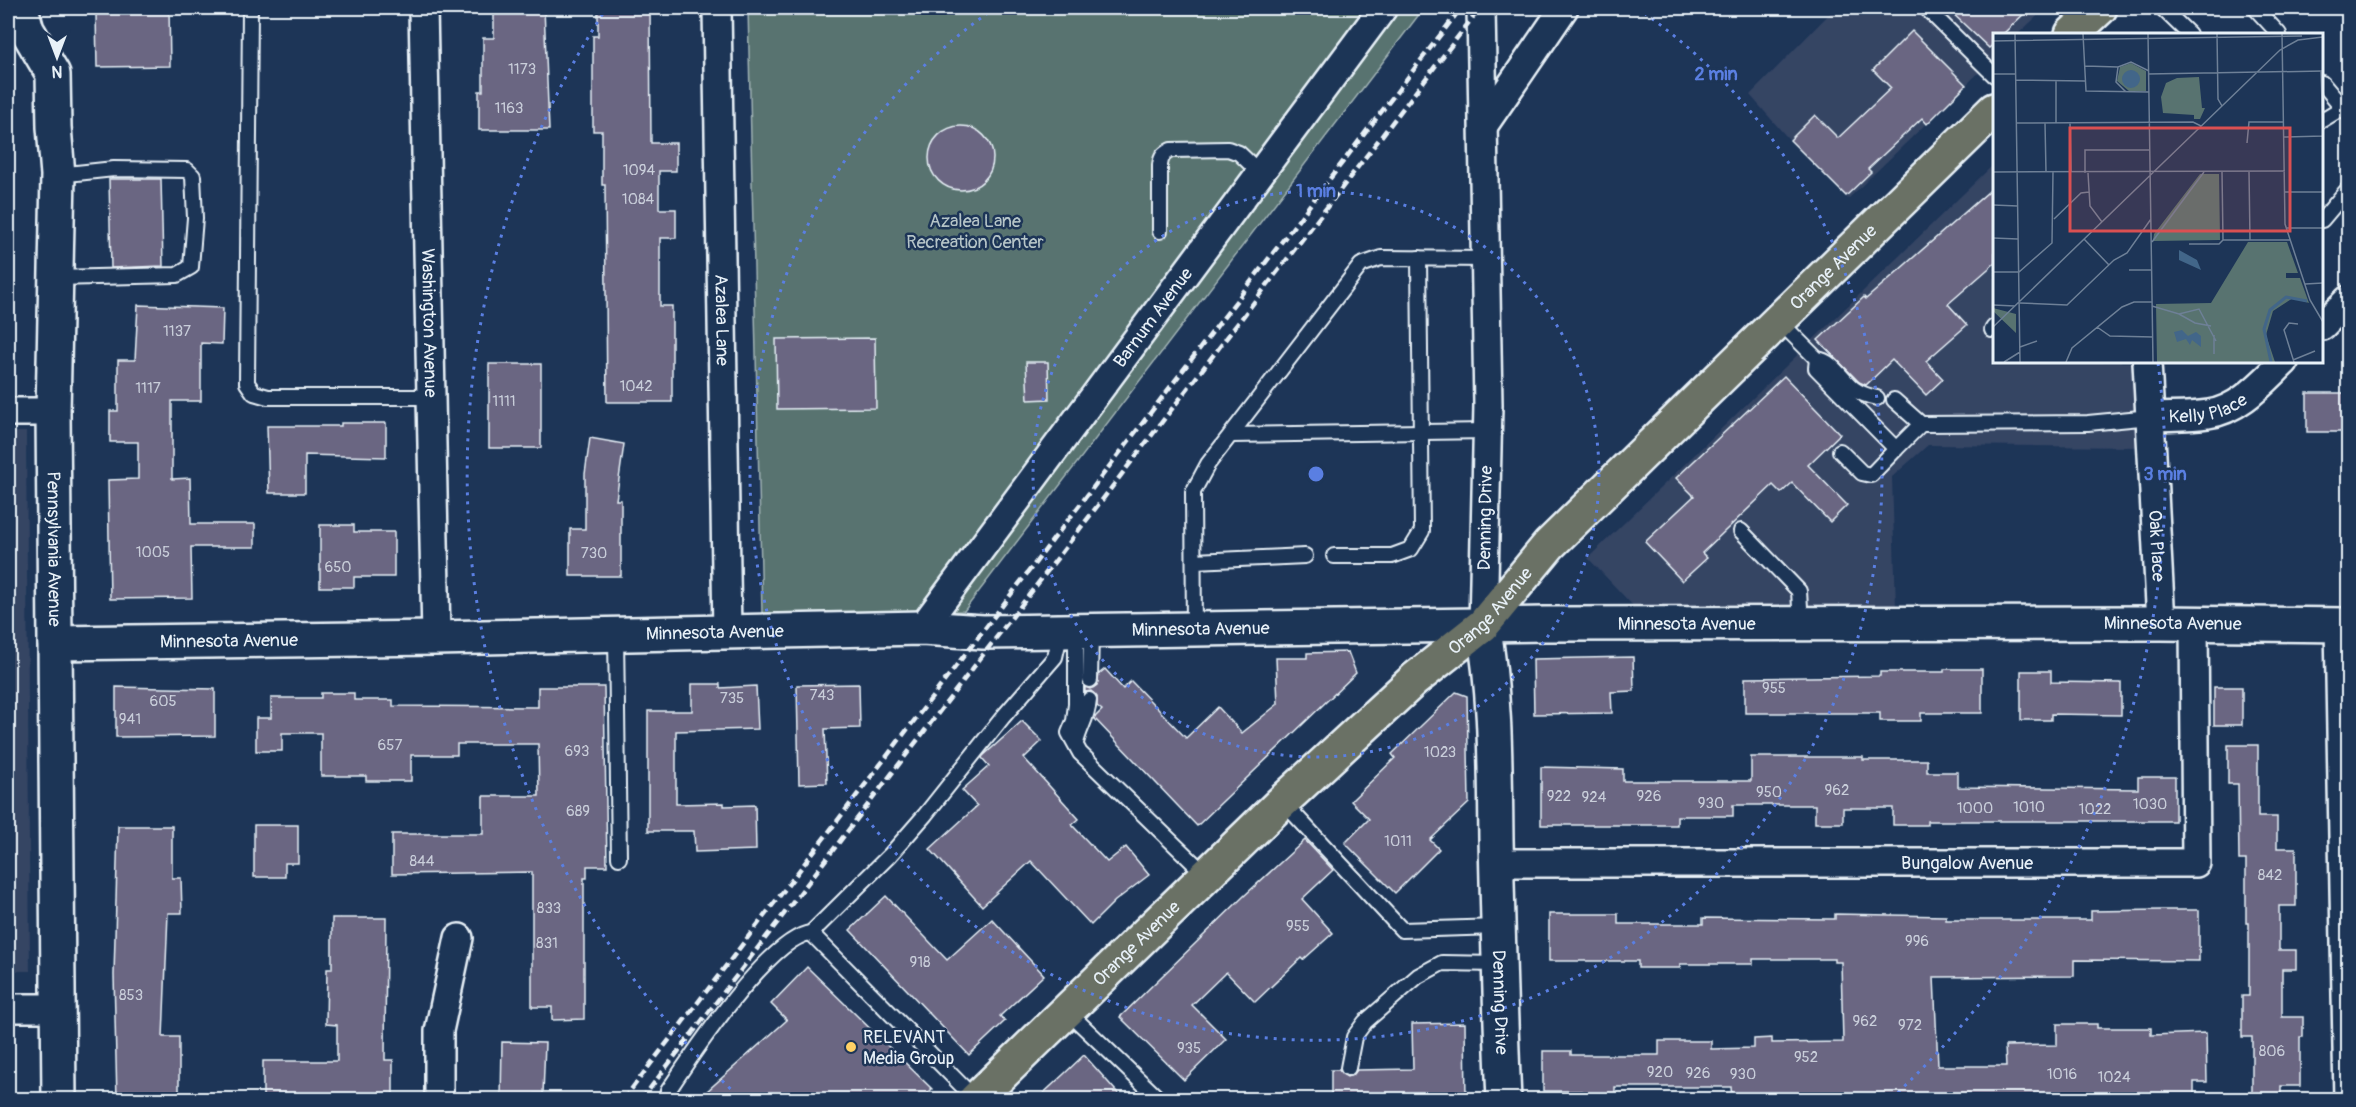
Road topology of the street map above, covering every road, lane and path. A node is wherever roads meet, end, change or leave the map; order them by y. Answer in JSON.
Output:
{"nodes":[{"id":1,"x":250,"y":8,"type":"edge"},
{"id":2,"x":423,"y":8,"type":"edge"},
{"id":3,"x":717,"y":8,"type":"edge"},
{"id":4,"x":1383,"y":8,"type":"edge"},
{"id":5,"x":1481,"y":8,"type":"edge"},
{"id":6,"x":1564,"y":8,"type":"edge"},
{"id":7,"x":1926,"y":8,"type":"edge"},
{"id":8,"x":2100,"y":8,"type":"edge"},
{"id":9,"x":2255,"y":8,"type":"edge"},
{"id":10,"x":2167,"y":9,"type":"edge"},
{"id":11,"x":18,"y":23,"type":"edge"},
{"id":12,"x":2073,"y":33,"type":"edge"},
{"id":13,"x":2188,"y":33,"type":"edge"},
{"id":14,"x":2278,"y":33,"type":"edge"},
{"id":15,"x":1993,"y":73,"type":"edge"},
{"id":16,"x":2323,"y":84,"type":"edge"},
{"id":17,"x":2346,"y":107,"type":"edge"},
{"id":18,"x":1993,"y":112,"type":"edge"},
{"id":19,"x":2323,"y":119,"type":"edge"},
{"id":20,"x":1484,"y":125,"type":"junction"},
{"id":21,"x":1260,"y":173,"type":"junction"},
{"id":22,"x":58,"y":176,"type":"junction"},
{"id":23,"x":2349,"y":189,"type":"edge"},
{"id":24,"x":2323,"y":219,"type":"edge"},
{"id":25,"x":1160,"y":231,"type":"dead end"},
{"id":26,"x":1419,"y":258,"type":"junction"},
{"id":27,"x":1486,"y":259,"type":"junction"},
{"id":28,"x":56,"y":278,"type":"junction"},
{"id":29,"x":2349,"y":300,"type":"edge"},
{"id":30,"x":1778,"y":320,"type":"junction"},
{"id":31,"x":2323,"y":325,"type":"edge"},
{"id":32,"x":1816,"y":359,"type":"junction"},
{"id":33,"x":2147,"y":363,"type":"edge"},
{"id":34,"x":2283,"y":363,"type":"edge"},
{"id":35,"x":431,"y":396,"type":"junction"},
{"id":36,"x":1877,"y":398,"type":"dead end"},
{"id":37,"x":1894,"y":400,"type":"dead end"},
{"id":38,"x":8,"y":412,"type":"edge"},
{"id":39,"x":53,"y":412,"type":"junction"},
{"id":40,"x":2151,"y":417,"type":"junction"},
{"id":41,"x":1921,"y":424,"type":"junction"},
{"id":42,"x":1487,"y":431,"type":"junction"},
{"id":43,"x":1420,"y":432,"type":"junction"},
{"id":44,"x":1230,"y":435,"type":"junction"},
{"id":45,"x":1896,"y":449,"type":"junction"},
{"id":46,"x":1840,"y":451,"type":"dead end"},
{"id":47,"x":1742,"y":531,"type":"dead end"},
{"id":48,"x":1305,"y":556,"type":"dead end"},
{"id":49,"x":1334,"y":556,"type":"dead end"},
{"id":50,"x":1194,"y":561,"type":"junction"},
{"id":51,"x":2161,"y":623,"type":"junction"},
{"id":52,"x":1801,"y":624,"type":"junction"},
{"id":53,"x":2194,"y":624,"type":"junction"},
{"id":54,"x":1483,"y":625,"type":"junction"},
{"id":55,"x":2344,"y":625,"type":"edge"},
{"id":56,"x":922,"y":628,"type":"junction"},
{"id":57,"x":1194,"y":629,"type":"junction"},
{"id":58,"x":1076,"y":630,"type":"junction"},
{"id":59,"x":727,"y":633,"type":"junction"},
{"id":60,"x":616,"y":635,"type":"junction"},
{"id":61,"x":436,"y":638,"type":"junction"},
{"id":62,"x":55,"y":643,"type":"junction"},
{"id":63,"x":1090,"y":680,"type":"dead end"},
{"id":64,"x":1089,"y":700,"type":"dead end"},
{"id":65,"x":1076,"y":743,"type":"junction"},
{"id":66,"x":1282,"y":802,"type":"junction"},
{"id":67,"x":618,"y":858,"type":"dead end"},
{"id":68,"x":1497,"y":863,"type":"junction"},
{"id":69,"x":1206,"y":876,"type":"junction"},
{"id":70,"x":1498,"y":927,"type":"junction"},
{"id":71,"x":810,"y":933,"type":"junction"},
{"id":72,"x":459,"y":938,"type":"dead end"},
{"id":73,"x":1498,"y":964,"type":"junction"},
{"id":74,"x":8,"y":1008,"type":"edge"},
{"id":75,"x":58,"y":1008,"type":"junction"},
{"id":76,"x":1066,"y":1011,"type":"junction"},
{"id":77,"x":1348,"y":1068,"type":"dead end"},
{"id":78,"x":975,"y":1099,"type":"edge"},
{"id":79,"x":59,"y":1100,"type":"edge"},
{"id":80,"x":439,"y":1100,"type":"edge"},
{"id":81,"x":666,"y":1100,"type":"edge"},
{"id":82,"x":1160,"y":1100,"type":"edge"},
{"id":83,"x":1503,"y":1100,"type":"edge"},
{"id":84,"x":2348,"y":1100,"type":"edge"}],
"edges":[{"from":1,"to":35,"type":"lane"},
{"from":2,"to":35,"type":"street","name":"Washington Avenue"},
{"from":3,"to":59,"type":"street","name":"Azalea Lane"},
{"from":4,"to":21,"type":"street","name":"Barnum Avenue"},
{"from":5,"to":20,"type":"street","name":"Denning Drive"},
{"from":6,"to":20,"type":"street"},
{"from":7,"to":15,"type":"lane"},
{"from":8,"to":12,"type":"main road"},
{"from":9,"to":14,"type":"lane"},
{"from":10,"to":13,"type":"lane"},
{"from":11,"to":22,"type":"street","name":"Pennsylvania Avenue"},
{"from":16,"to":17,"type":"lane"},
{"from":17,"to":19,"type":"lane"},
{"from":18,"to":30,"type":"main road","name":"Orange Avenue"},
{"from":20,"to":27,"type":"street","name":"Denning Drive"},
{"from":21,"to":25,"type":"lane"},
{"from":21,"to":56,"type":"street","name":"Barnum Avenue"},
{"from":22,"to":28,"type":"street","name":"Pennsylvania Avenue"},
{"from":22,"to":28,"type":"lane"},
{"from":23,"to":24,"type":"lane"},
{"from":26,"to":27,"type":"lane"},
{"from":26,"to":43,"type":"lane"},
{"from":26,"to":44,"type":"lane"},
{"from":27,"to":42,"type":"street","name":"Denning Drive"},
{"from":28,"to":39,"type":"street","name":"Pennsylvania Avenue"},
{"from":29,"to":31,"type":"street"},
{"from":30,"to":32,"type":"lane"},
{"from":30,"to":54,"type":"main road","name":"Orange Avenue"},
{"from":32,"to":36,"type":"lane"},
{"from":32,"to":45,"type":"lane"},
{"from":33,"to":40,"type":"street","name":"Oak Place"},
{"from":34,"to":40,"type":"street","name":"Kelly Place"},
{"from":35,"to":61,"type":"street","name":"Washington Avenue"},
{"from":37,"to":41,"type":"lane"},
{"from":38,"to":39,"type":"street"},
{"from":39,"to":62,"type":"street","name":"Pennsylvania Avenue"},
{"from":40,"to":41,"type":"lane"},
{"from":40,"to":51,"type":"street","name":"Oak Place"},
{"from":41,"to":45,"type":"lane"},
{"from":42,"to":43,"type":"lane"},
{"from":42,"to":54,"type":"street","name":"Denning Drive"},
{"from":43,"to":44,"type":"lane"},
{"from":43,"to":49,"type":"lane"},
{"from":44,"to":50,"type":"lane"},
{"from":45,"to":46,"type":"lane"},
{"from":47,"to":52,"type":"lane"},
{"from":48,"to":50,"type":"lane"},
{"from":50,"to":57,"type":"lane"},
{"from":51,"to":52,"type":"street","name":"Minnesota Avenue"},
{"from":51,"to":53,"type":"street","name":"Minnesota Avenue"},
{"from":52,"to":54,"type":"street","name":"Minnesota Avenue"},
{"from":53,"to":55,"type":"street","name":"Minnesota Avenue"},
{"from":53,"to":68,"type":"street","name":"Bungalow Avenue"},
{"from":54,"to":57,"type":"street","name":"Minnesota Avenue"},
{"from":54,"to":66,"type":"main road","name":"Orange Avenue"},
{"from":54,"to":68,"type":"street","name":"Denning Drive"},
{"from":55,"to":84,"type":"street"},
{"from":56,"to":58,"type":"street","name":"Minnesota Avenue"},
{"from":56,"to":59,"type":"street","name":"Minnesota Avenue"},
{"from":57,"to":58,"type":"street","name":"Minnesota Avenue"},
{"from":58,"to":63,"type":"lane"},
{"from":58,"to":65,"type":"lane"},
{"from":58,"to":71,"type":"lane"},
{"from":59,"to":60,"type":"street","name":"Minnesota Avenue"},
{"from":60,"to":61,"type":"street","name":"Minnesota Avenue"},
{"from":60,"to":67,"type":"lane"},
{"from":61,"to":62,"type":"street","name":"Minnesota Avenue"},
{"from":62,"to":75,"type":"street","name":"Pennsylvania Avenue"},
{"from":64,"to":65,"type":"lane"},
{"from":65,"to":69,"type":"lane"},
{"from":66,"to":69,"type":"main road","name":"Orange Avenue"},
{"from":66,"to":70,"type":"lane"},
{"from":68,"to":70,"type":"street","name":"Denning Drive"},
{"from":69,"to":76,"type":"main road","name":"Orange Avenue"},
{"from":70,"to":73,"type":"street","name":"Denning Drive"},
{"from":71,"to":78,"type":"lane"},
{"from":71,"to":81,"type":"lane"},
{"from":72,"to":80,"type":"street"},
{"from":73,"to":77,"type":"lane"},
{"from":73,"to":83,"type":"street","name":"Denning Drive"},
{"from":74,"to":75,"type":"street"},
{"from":75,"to":79,"type":"street","name":"Pennsylvania Avenue"},
{"from":76,"to":78,"type":"main road","name":"Orange Avenue"},
{"from":76,"to":82,"type":"lane"}]}
